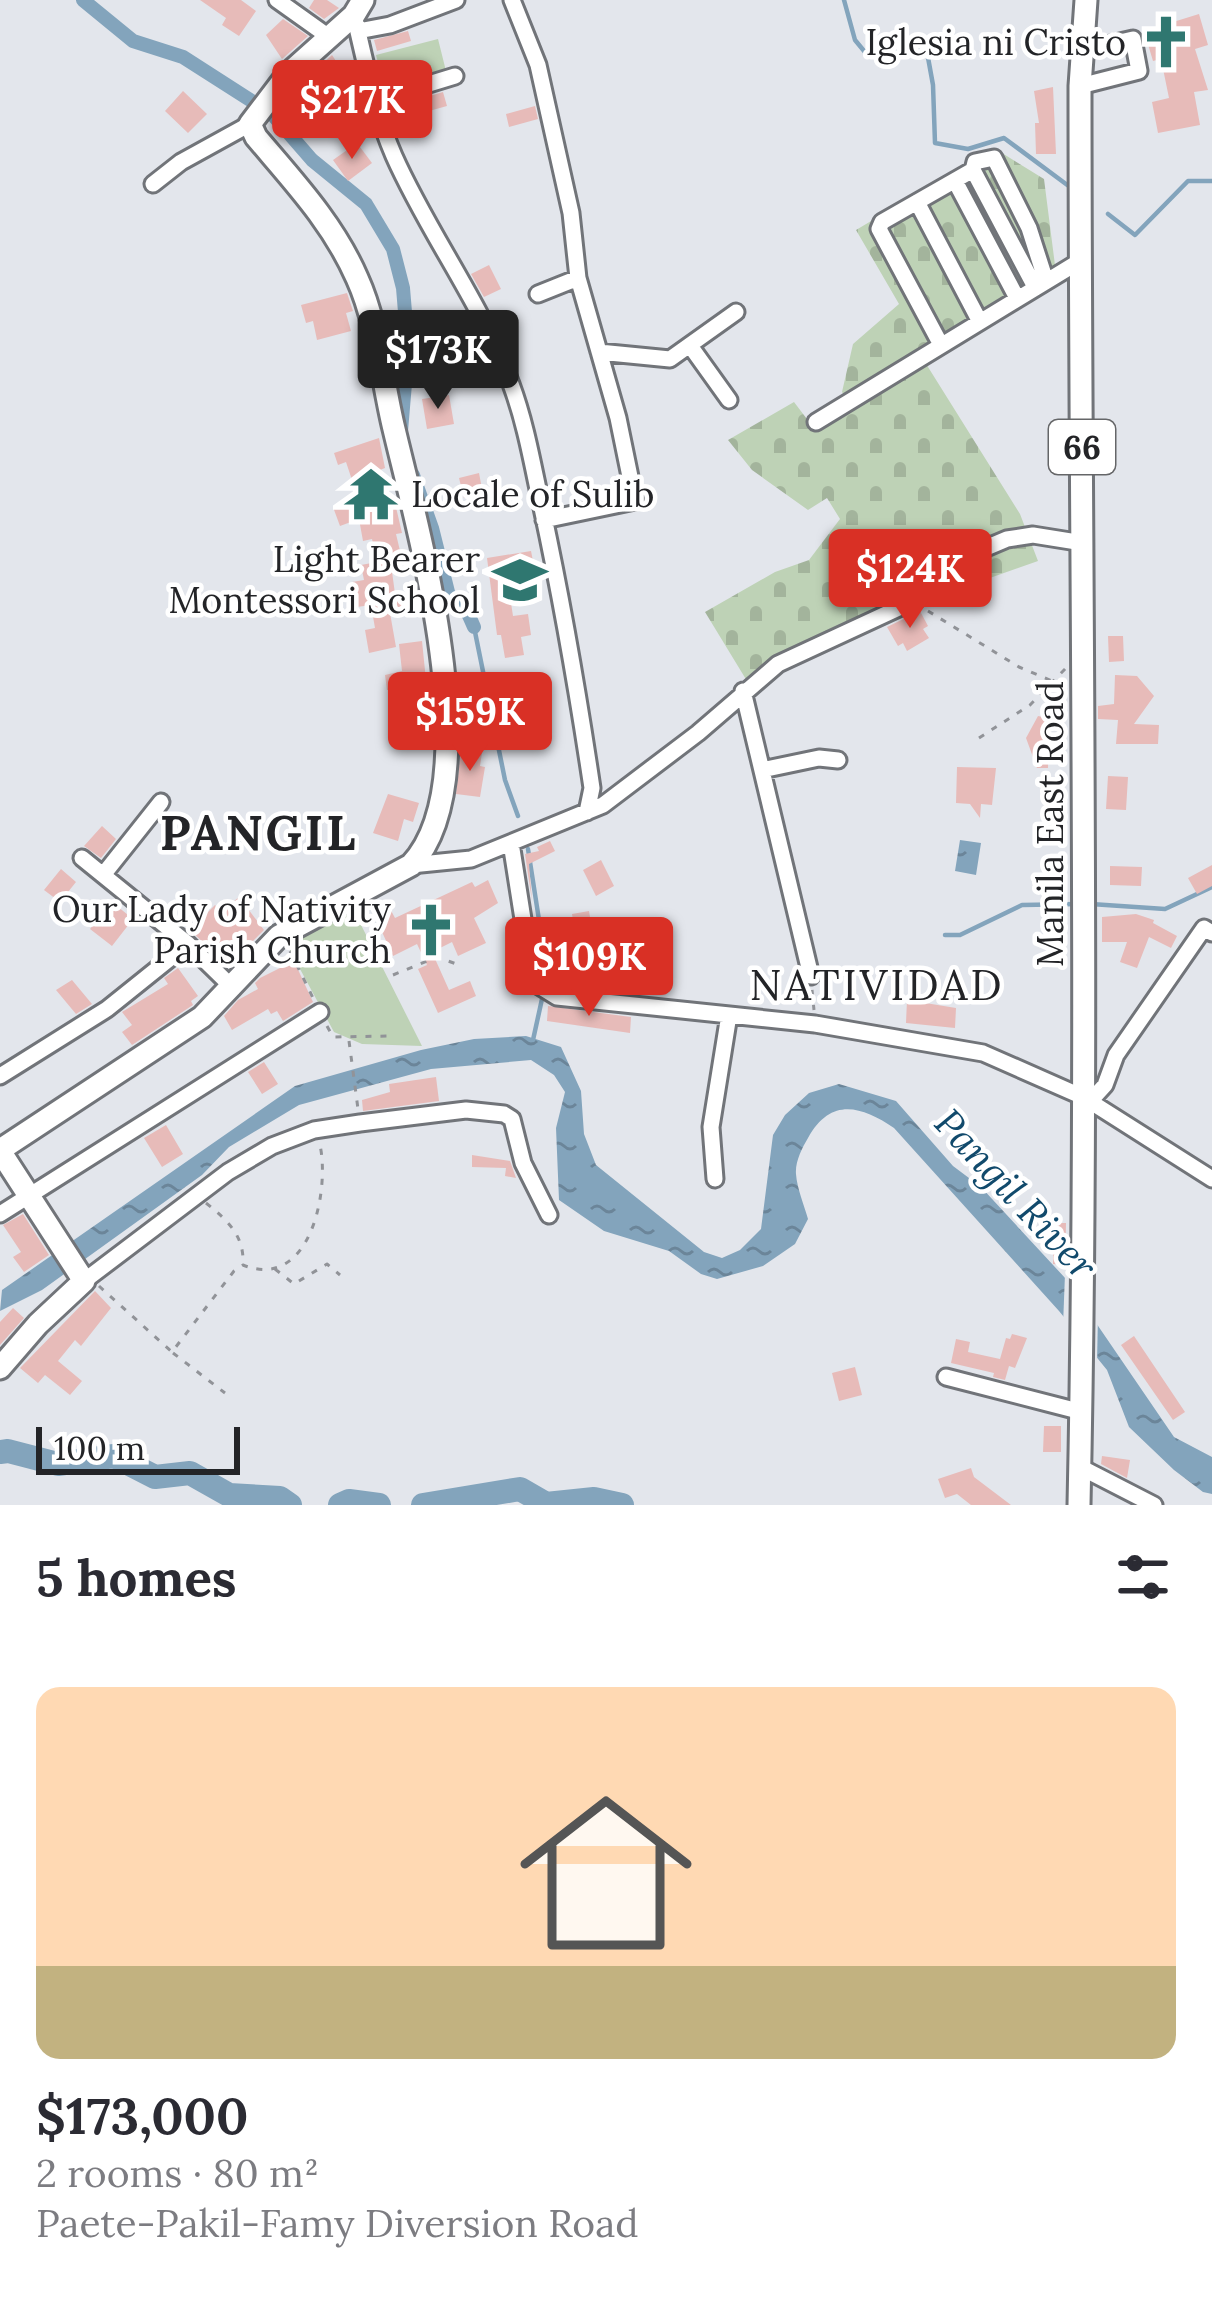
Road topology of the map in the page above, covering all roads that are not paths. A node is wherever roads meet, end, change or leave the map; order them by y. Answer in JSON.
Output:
{"nodes":[{"id":1,"x":277,"y":0,"type":"edge"},
{"id":2,"x":456,"y":0,"type":"edge"},
{"id":3,"x":512,"y":0,"type":"edge"},
{"id":4,"x":1086,"y":0,"type":"edge"},
{"id":5,"x":358,"y":15,"type":"edge"},
{"id":6,"x":329,"y":37,"type":"junction"},
{"id":7,"x":1081,"y":50,"type":"junction"},
{"id":8,"x":454,"y":76,"type":"dead end"},
{"id":9,"x":1080,"y":86,"type":"junction"},
{"id":10,"x":373,"y":100,"type":"junction"},
{"id":11,"x":259,"y":111,"type":"junction"},
{"id":12,"x":973,"y":170,"type":"junction"},
{"id":13,"x":955,"y":181,"type":"junction"},
{"id":14,"x":153,"y":184,"type":"dead end"},
{"id":15,"x":917,"y":202,"type":"junction"},
{"id":16,"x":1080,"y":261,"type":"junction"},
{"id":17,"x":578,"y":278,"type":"junction"},
{"id":18,"x":1040,"y":284,"type":"junction"},
{"id":19,"x":538,"y":294,"type":"dead end"},
{"id":20,"x":1017,"y":298,"type":"junction"},
{"id":21,"x":736,"y":312,"type":"dead end"},
{"id":22,"x":979,"y":320,"type":"junction"},
{"id":23,"x":940,"y":343,"type":"junction"},
{"id":24,"x":691,"y":347,"type":"junction"},
{"id":25,"x":599,"y":352,"type":"junction"},
{"id":26,"x":729,"y":400,"type":"dead end"},
{"id":27,"x":816,"y":422,"type":"dead end"},
{"id":28,"x":544,"y":520,"type":"junction"},
{"id":29,"x":1083,"y":543,"type":"junction"},
{"id":30,"x":743,"y":691,"type":"junction"},
{"id":31,"x":838,"y":760,"type":"dead end"},
{"id":32,"x":762,"y":770,"type":"junction"},
{"id":33,"x":161,"y":802,"type":"dead end"},
{"id":34,"x":587,"y":812,"type":"junction"},
{"id":35,"x":511,"y":843,"type":"junction"},
{"id":36,"x":82,"y":858,"type":"dead end"},
{"id":37,"x":411,"y":865,"type":"junction"},
{"id":38,"x":103,"y":875,"type":"junction"},
{"id":39,"x":1212,"y":934,"type":"edge"},
{"id":40,"x":188,"y":944,"type":"junction"},
{"id":41,"x":811,"y":976,"type":"road end"},
{"id":42,"x":233,"y":988,"type":"junction"},
{"id":43,"x":320,"y":1012,"type":"road end"},
{"id":44,"x":729,"y":1015,"type":"junction"},
{"id":45,"x":0,"y":1076,"type":"edge"},
{"id":46,"x":1083,"y":1096,"type":"junction"},
{"id":47,"x":0,"y":1150,"type":"edge"},
{"id":48,"x":715,"y":1179,"type":"dead end"},
{"id":49,"x":1212,"y":1179,"type":"edge"},
{"id":50,"x":28,"y":1197,"type":"junction"},
{"id":51,"x":0,"y":1214,"type":"edge"},
{"id":52,"x":549,"y":1215,"type":"dead end"},
{"id":53,"x":83,"y":1276,"type":"junction"},
{"id":54,"x":0,"y":1368,"type":"edge"},
{"id":55,"x":946,"y":1377,"type":"dead end"},
{"id":56,"x":1082,"y":1412,"type":"junction"},
{"id":57,"x":1080,"y":1467,"type":"junction"},
{"id":58,"x":1079,"y":1505,"type":"edge"},
{"id":59,"x":1154,"y":1505,"type":"edge"}],
"edges":[{"from":1,"to":6,"type":"street"},
{"from":2,"to":5,"type":"street"},
{"from":3,"to":17,"type":"street"},
{"from":4,"to":7,"type":"main road","name":"Manila East Road","number":"66"},
{"from":5,"to":6,"type":"main road"},
{"from":5,"to":10,"type":"street"},
{"from":6,"to":11,"type":"main road"},
{"from":7,"to":9,"type":"main road","name":"Manila East Road","number":"66"},
{"from":7,"to":9,"type":"street"},
{"from":8,"to":10,"type":"street"},
{"from":9,"to":16,"type":"main road","name":"Manila East Road","number":"66"},
{"from":10,"to":28,"type":"street"},
{"from":11,"to":14,"type":"street"},
{"from":11,"to":37,"type":"main road"},
{"from":12,"to":13,"type":"street"},
{"from":12,"to":18,"type":"street"},
{"from":12,"to":18,"type":"street"},
{"from":13,"to":15,"type":"street"},
{"from":13,"to":20,"type":"street"},
{"from":15,"to":22,"type":"street"},
{"from":15,"to":23,"type":"street"},
{"from":16,"to":18,"type":"street"},
{"from":16,"to":29,"type":"main road","name":"Manila East Road","number":"66"},
{"from":17,"to":19,"type":"street"},
{"from":17,"to":25,"type":"street"},
{"from":18,"to":20,"type":"street"},
{"from":20,"to":22,"type":"street"},
{"from":21,"to":24,"type":"street"},
{"from":22,"to":23,"type":"street"},
{"from":23,"to":27,"type":"street"},
{"from":24,"to":25,"type":"street"},
{"from":24,"to":26,"type":"street"},
{"from":25,"to":28,"type":"street"},
{"from":28,"to":34,"type":"street"},
{"from":29,"to":30,"type":"street"},
{"from":29,"to":46,"type":"main road","name":"Manila East Road","number":"66"},
{"from":30,"to":32,"type":"street"},
{"from":30,"to":34,"type":"street"},
{"from":31,"to":32,"type":"street"},
{"from":32,"to":41,"type":"street"},
{"from":33,"to":38,"type":"street"},
{"from":34,"to":35,"type":"street"},
{"from":35,"to":37,"type":"street"},
{"from":35,"to":44,"type":"street"},
{"from":36,"to":38,"type":"street"},
{"from":37,"to":42,"type":"main road"},
{"from":38,"to":40,"type":"street"},
{"from":39,"to":46,"type":"street"},
{"from":40,"to":42,"type":"street"},
{"from":40,"to":45,"type":"street"},
{"from":42,"to":47,"type":"main road"},
{"from":43,"to":50,"type":"street"},
{"from":44,"to":46,"type":"street"},
{"from":44,"to":48,"type":"street"},
{"from":46,"to":49,"type":"street"},
{"from":46,"to":56,"type":"main road","name":"Manila East Road","number":"66"},
{"from":47,"to":50,"type":"main road"},
{"from":50,"to":51,"type":"street"},
{"from":50,"to":53,"type":"main road"},
{"from":52,"to":53,"type":"street"},
{"from":53,"to":54,"type":"main road"},
{"from":55,"to":56,"type":"street"},
{"from":56,"to":57,"type":"main road","name":"Manila East Road","number":"66"},
{"from":57,"to":58,"type":"main road","name":"Manila East Road","number":"66"},
{"from":57,"to":59,"type":"street"}]}
